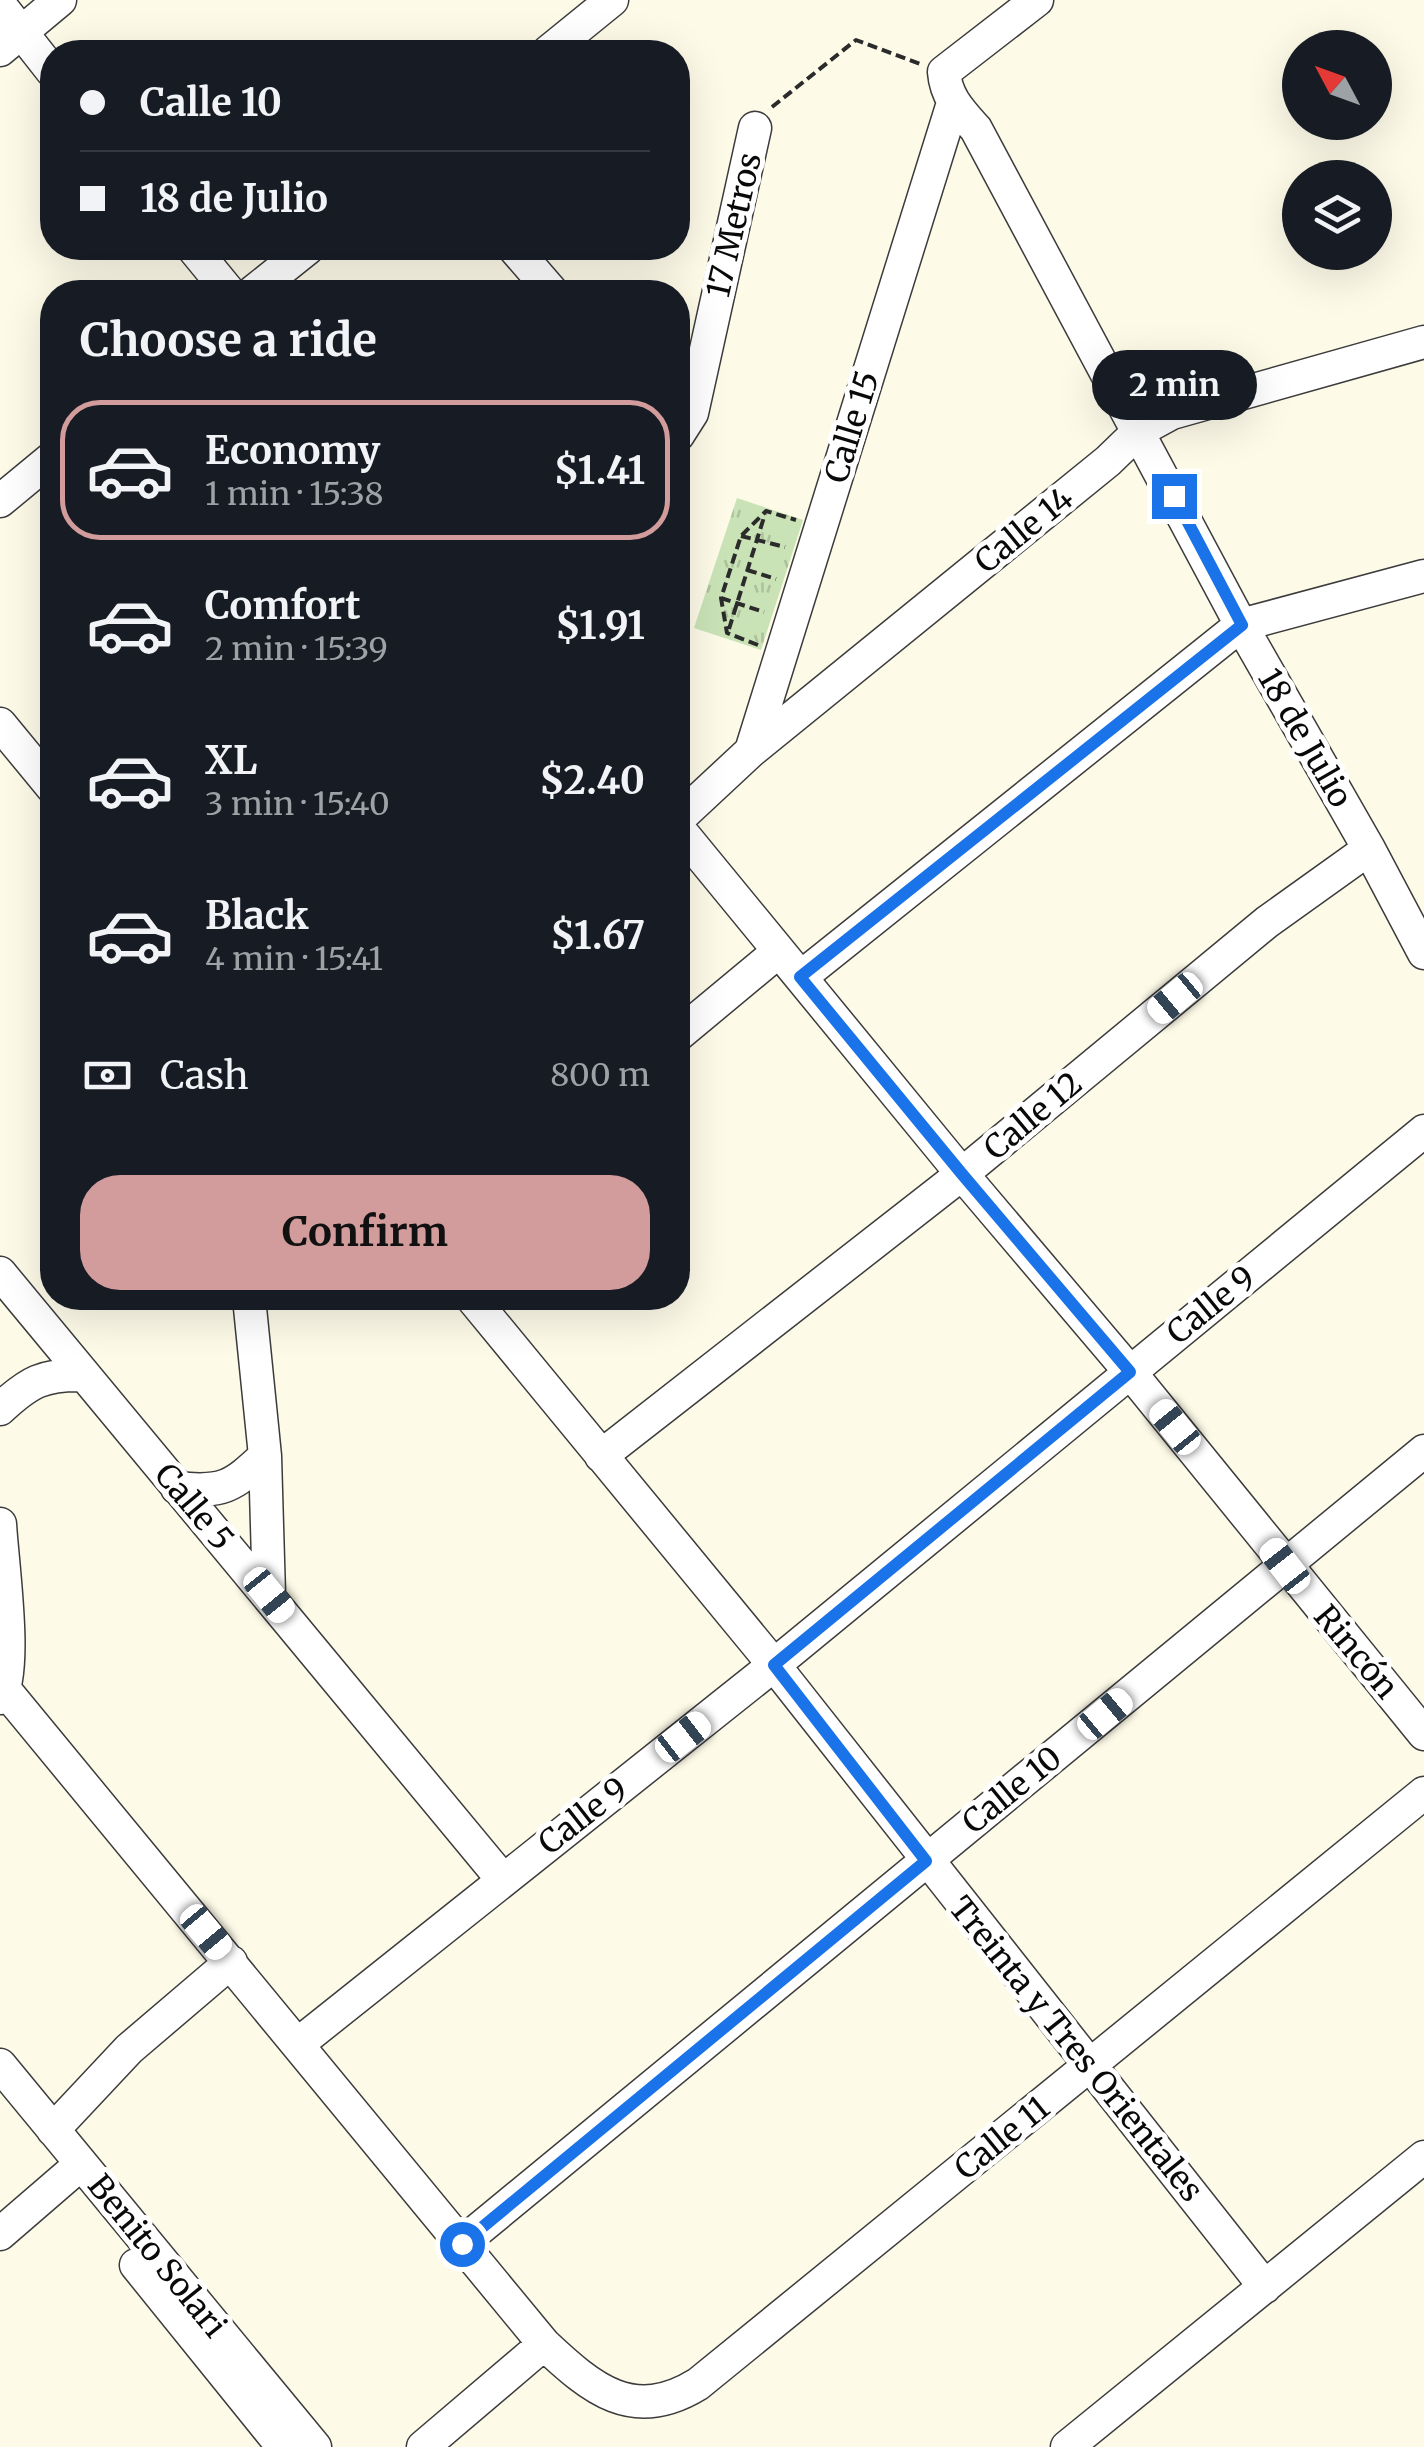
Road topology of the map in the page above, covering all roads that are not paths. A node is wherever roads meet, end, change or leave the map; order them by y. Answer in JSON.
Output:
{"nodes":[{"id":1,"x":60,"y":0,"type":"edge"},
{"id":2,"x":612,"y":0,"type":"edge"},
{"id":3,"x":1037,"y":0,"type":"edge"},
{"id":4,"x":0,"y":5,"type":"edge"},
{"id":5,"x":563,"y":40,"type":"edge"},
{"id":6,"x":11,"y":41,"type":"edge"},
{"id":7,"x":40,"y":62,"type":"edge"},
{"id":8,"x":948,"y":88,"type":"junction"},
{"id":9,"x":755,"y":128,"type":"road end"},
{"id":10,"x":203,"y":260,"type":"edge"},
{"id":11,"x":293,"y":260,"type":"edge"},
{"id":12,"x":524,"y":260,"type":"edge"},
{"id":13,"x":219,"y":280,"type":"edge"},
{"id":14,"x":268,"y":280,"type":"edge"},
{"id":15,"x":542,"y":280,"type":"edge"},
{"id":16,"x":1420,"y":353,"type":"edge"},
{"id":17,"x":690,"y":416,"type":"edge"},
{"id":18,"x":1140,"y":431,"type":"junction"},
{"id":19,"x":40,"y":468,"type":"edge"},
{"id":20,"x":0,"y":501,"type":"edge"},
{"id":21,"x":1424,"y":576,"type":"edge"},
{"id":22,"x":1242,"y":625,"type":"junction"},
{"id":23,"x":0,"y":724,"type":"edge"},
{"id":24,"x":751,"y":751,"type":"junction"},
{"id":25,"x":40,"y":772,"type":"edge"},
{"id":26,"x":690,"y":808,"type":"edge"},
{"id":27,"x":690,"y":843,"type":"edge"},
{"id":28,"x":1369,"y":849,"type":"junction"},
{"id":29,"x":779,"y":951,"type":"junction"},
{"id":30,"x":1424,"y":953,"type":"edge"},
{"id":31,"x":800,"y":977,"type":"junction"},
{"id":32,"x":690,"y":1025,"type":"edge"},
{"id":33,"x":1424,"y":1131,"type":"edge"},
{"id":34,"x":962,"y":1174,"type":"junction"},
{"id":35,"x":0,"y":1273,"type":"edge"},
{"id":36,"x":251,"y":1310,"type":"edge"},
{"id":37,"x":482,"y":1310,"type":"edge"},
{"id":38,"x":1130,"y":1372,"type":"junction"},
{"id":39,"x":84,"y":1375,"type":"junction"},
{"id":40,"x":0,"y":1409,"type":"edge"},
{"id":41,"x":1424,"y":1451,"type":"edge"},
{"id":42,"x":265,"y":1456,"type":"junction"},
{"id":43,"x":601,"y":1456,"type":"junction"},
{"id":44,"x":177,"y":1488,"type":"junction"},
{"id":45,"x":0,"y":1524,"type":"edge"},
{"id":46,"x":1285,"y":1566,"type":"junction"},
{"id":47,"x":269,"y":1595,"type":"junction"},
{"id":48,"x":774,"y":1665,"type":"junction"},
{"id":49,"x":2,"y":1691,"type":"edge"},
{"id":50,"x":1424,"y":1734,"type":"edge"},
{"id":51,"x":1424,"y":1793,"type":"edge"},
{"id":52,"x":926,"y":1861,"type":"junction"},
{"id":53,"x":502,"y":1880,"type":"junction"},
{"id":54,"x":230,"y":1962,"type":"junction"},
{"id":55,"x":298,"y":2044,"type":"junction"},
{"id":56,"x":0,"y":2065,"type":"edge"},
{"id":57,"x":1090,"y":2067,"type":"junction"},
{"id":58,"x":0,"y":2099,"type":"edge"},
{"id":59,"x":54,"y":2130,"type":"junction"},
{"id":60,"x":1424,"y":2156,"type":"edge"},
{"id":61,"x":74,"y":2171,"type":"junction"},
{"id":62,"x":0,"y":2234,"type":"edge"},
{"id":63,"x":462,"y":2244,"type":"junction"},
{"id":64,"x":1265,"y":2287,"type":"junction"},
{"id":65,"x":544,"y":2344,"type":"junction"},
{"id":66,"x":283,"y":2447,"type":"edge"},
{"id":67,"x":314,"y":2447,"type":"edge"},
{"id":68,"x":423,"y":2447,"type":"edge"},
{"id":69,"x":1067,"y":2447,"type":"edge"}],
"edges":[{"from":1,"to":6,"type":"street"},
{"from":2,"to":5,"type":"street"},
{"from":3,"to":8,"type":"street"},
{"from":4,"to":6,"type":"street"},
{"from":6,"to":7,"type":"street"},
{"from":8,"to":18,"type":"street","name":"18 de Julio"},
{"from":8,"to":24,"type":"street","name":"Calle 15"},
{"from":9,"to":17,"type":"street","name":"17 Metros"},
{"from":10,"to":13,"type":"street"},
{"from":11,"to":14,"type":"street"},
{"from":12,"to":15,"type":"street"},
{"from":16,"to":18,"type":"street","name":"Calle 14"},
{"from":18,"to":22,"type":"street","name":"18 de Julio"},
{"from":18,"to":24,"type":"street","name":"Calle 14"},
{"from":19,"to":20,"type":"street"},
{"from":21,"to":22,"type":"street"},
{"from":22,"to":28,"type":"street","name":"18 de Julio"},
{"from":22,"to":31,"type":"street"},
{"from":23,"to":25,"type":"street"},
{"from":24,"to":26,"type":"street","name":"Calle 14"},
{"from":27,"to":29,"type":"street","name":"Rincón"},
{"from":28,"to":30,"type":"street","name":"18 de Julio"},
{"from":28,"to":34,"type":"street","name":"Calle 12"},
{"from":29,"to":31,"type":"street","name":"Rincón"},
{"from":29,"to":32,"type":"street"},
{"from":31,"to":34,"type":"street","name":"Rincón"},
{"from":33,"to":38,"type":"street","name":"Calle 9"},
{"from":34,"to":38,"type":"street","name":"Rincón"},
{"from":34,"to":43,"type":"street","name":"Calle 12"},
{"from":35,"to":39,"type":"street","name":"Calle 5"},
{"from":36,"to":42,"type":"street"},
{"from":37,"to":43,"type":"street","name":"Treinta y Tres Orientales"},
{"from":38,"to":46,"type":"street","name":"Rincón"},
{"from":38,"to":48,"type":"street","name":"Calle 9"},
{"from":39,"to":40,"type":"street"},
{"from":39,"to":44,"type":"street","name":"Calle 5"},
{"from":41,"to":46,"type":"street","name":"Calle 10"},
{"from":42,"to":44,"type":"street"},
{"from":42,"to":47,"type":"street"},
{"from":43,"to":48,"type":"street","name":"Treinta y Tres Orientales"},
{"from":44,"to":47,"type":"street","name":"Calle 5"},
{"from":45,"to":49,"type":"street"},
{"from":46,"to":50,"type":"street","name":"Rincón"},
{"from":46,"to":52,"type":"street","name":"Calle 10"},
{"from":47,"to":53,"type":"street","name":"Calle 5"},
{"from":48,"to":52,"type":"street","name":"Treinta y Tres Orientales"},
{"from":48,"to":53,"type":"street","name":"Calle 9"},
{"from":49,"to":54,"type":"street"},
{"from":51,"to":57,"type":"street","name":"Calle 11"},
{"from":52,"to":57,"type":"street","name":"Treinta y Tres Orientales"},
{"from":52,"to":63,"type":"street","name":"Calle 10"},
{"from":53,"to":55,"type":"street","name":"Calle 9"},
{"from":54,"to":55,"type":"street"},
{"from":54,"to":59,"type":"street"},
{"from":55,"to":63,"type":"street"},
{"from":56,"to":59,"type":"street","name":"Benito Solari"},
{"from":57,"to":64,"type":"street","name":"Treinta y Tres Orientales"},
{"from":57,"to":65,"type":"street","name":"Calle 11"},
{"from":58,"to":61,"type":"street","name":"Benito Solari"},
{"from":59,"to":61,"type":"street","name":"Benito Solari"},
{"from":60,"to":64,"type":"street"},
{"from":61,"to":62,"type":"street"},
{"from":61,"to":66,"type":"street","name":"Benito Solari"},
{"from":61,"to":67,"type":"street","name":"Benito Solari"},
{"from":63,"to":65,"type":"street"},
{"from":64,"to":69,"type":"street"},
{"from":65,"to":68,"type":"street"}]}
